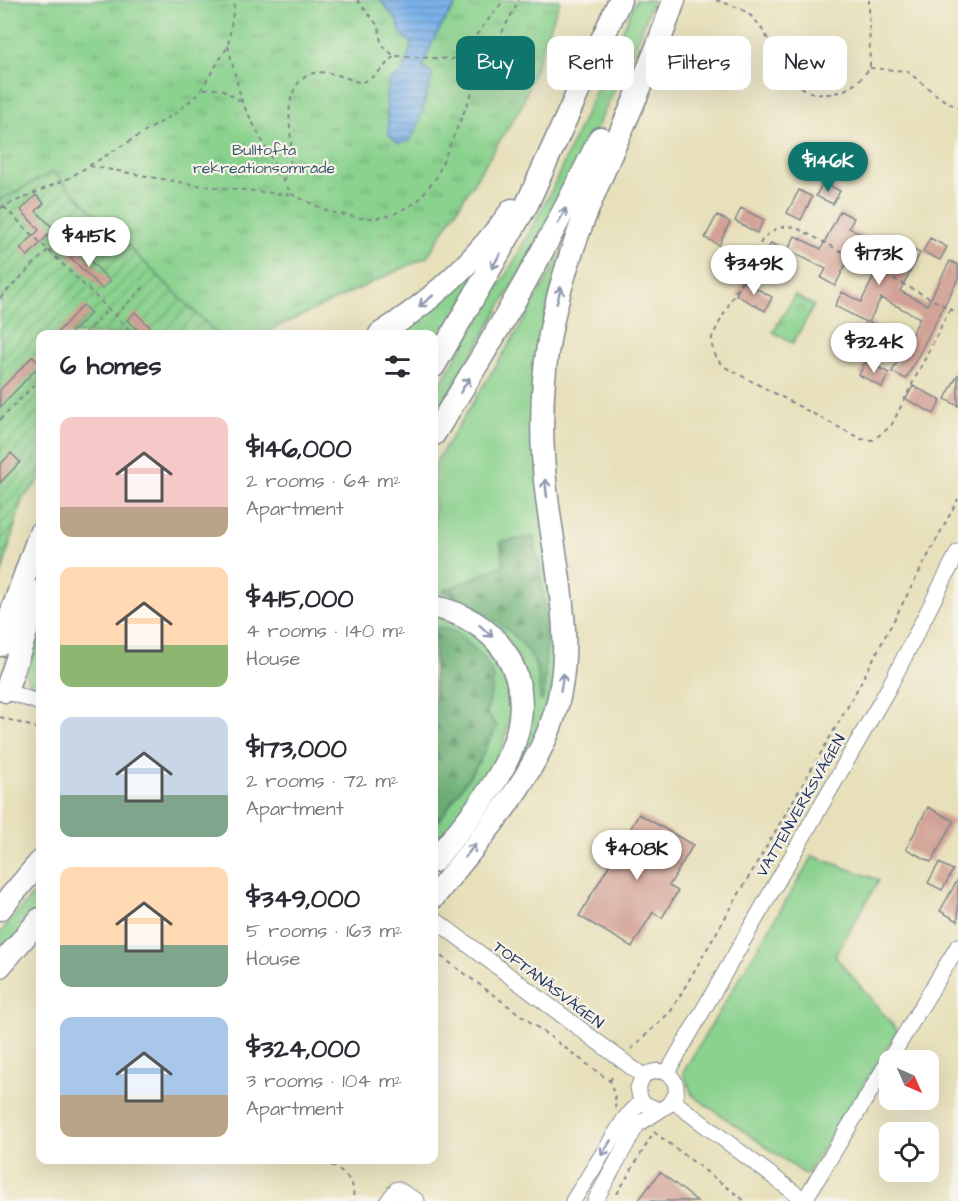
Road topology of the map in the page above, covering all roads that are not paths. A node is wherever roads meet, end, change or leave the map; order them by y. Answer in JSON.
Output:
{"nodes":[{"id":1,"x":620,"y":0,"type":"edge"},
{"id":2,"x":661,"y":0,"type":"edge"},
{"id":3,"x":674,"y":0,"type":"edge"},
{"id":4,"x":604,"y":36,"type":"edge"},
{"id":5,"x":580,"y":90,"type":"edge"},
{"id":6,"x":580,"y":90,"type":"edge"},
{"id":7,"x":386,"y":330,"type":"edge"},
{"id":8,"x":438,"y":359,"type":"edge"},
{"id":9,"x":438,"y":428,"type":"edge"},
{"id":10,"x":36,"y":544,"type":"edge"},
{"id":11,"x":958,"y":552,"type":"edge"},
{"id":12,"x":36,"y":602,"type":"edge"},
{"id":13,"x":438,"y":609,"type":"edge"},
{"id":14,"x":0,"y":645,"type":"edge"},
{"id":15,"x":3,"y":690,"type":"edge"},
{"id":16,"x":36,"y":702,"type":"edge"},
{"id":17,"x":438,"y":856,"type":"edge"},
{"id":18,"x":36,"y":867,"type":"edge"},
{"id":19,"x":438,"y":892,"type":"edge"},
{"id":20,"x":0,"y":909,"type":"edge"},
{"id":21,"x":438,"y":922,"type":"edge"},
{"id":22,"x":36,"y":924,"type":"edge"},
{"id":23,"x":958,"y":946,"type":"edge"},
{"id":24,"x":0,"y":966,"type":"edge"},
{"id":25,"x":667,"y":1073,"type":"junction"},
{"id":26,"x":643,"y":1076,"type":"junction"},
{"id":27,"x":673,"y":1101,"type":"junction"},
{"id":28,"x":641,"y":1102,"type":"junction"},
{"id":29,"x":658,"y":1110,"type":"junction"},
{"id":30,"x":625,"y":1118,"type":"junction"},
{"id":31,"x":804,"y":1200,"type":"edge"},
{"id":32,"x":388,"y":1201,"type":"edge"},
{"id":33,"x":417,"y":1201,"type":"edge"},
{"id":34,"x":573,"y":1201,"type":"edge"},
{"id":35,"x":595,"y":1201,"type":"edge"}],
"edges":[{"from":1,"to":4,"type":"highway"},
{"from":9,"to":2,"type":"highway","one_way":true},
{"from":19,"to":3,"type":"highway","one_way":true},
{"from":5,"to":7,"type":"highway","one_way":true},
{"from":6,"to":8,"type":"highway","one_way":true},
{"from":10,"to":14,"type":"highway"},
{"from":11,"to":25,"type":"street","name":"VATTENVERKSVÄGEN"},
{"from":12,"to":15,"type":"highway"},
{"from":13,"to":17,"type":"highway","one_way":true},
{"from":15,"to":16,"type":"street"},
{"from":18,"to":20,"type":"highway"},
{"from":21,"to":26,"type":"street","name":"TOFTANÄSVÄGEN"},
{"from":22,"to":24,"type":"highway"},
{"from":23,"to":31,"type":"street"},
{"from":25,"to":26,"type":"street"},
{"from":25,"to":27,"type":"street"},
{"from":26,"to":28,"type":"street"},
{"from":27,"to":29,"type":"street"},
{"from":27,"to":31,"type":"street"},
{"from":28,"to":29,"type":"street"},
{"from":28,"to":30,"type":"street"},
{"from":29,"to":30,"type":"street"},
{"from":30,"to":34,"type":"street","one_way":true},
{"from":30,"to":35,"type":"street"},
{"from":32,"to":33,"type":"street"}]}
